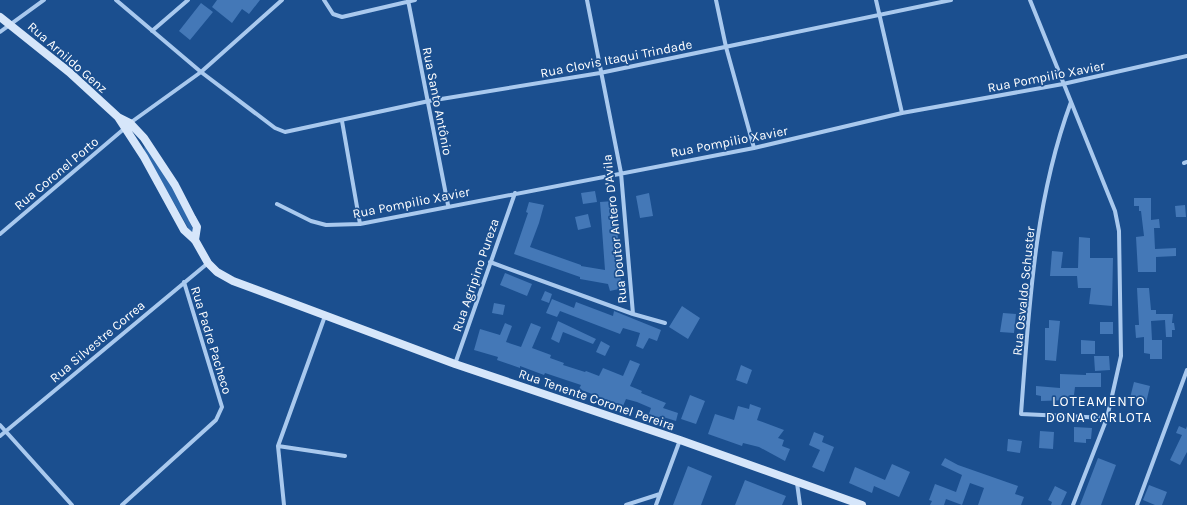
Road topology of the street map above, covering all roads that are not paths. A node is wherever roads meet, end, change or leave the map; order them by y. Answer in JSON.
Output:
{"nodes":[{"id":1,"x":44,"y":0,"type":"edge"},
{"id":2,"x":116,"y":0,"type":"edge"},
{"id":3,"x":188,"y":0,"type":"edge"},
{"id":4,"x":282,"y":0,"type":"edge"},
{"id":5,"x":324,"y":0,"type":"edge"},
{"id":6,"x":415,"y":0,"type":"edge"},
{"id":7,"x":587,"y":0,"type":"edge"},
{"id":8,"x":716,"y":0,"type":"edge"},
{"id":9,"x":876,"y":0,"type":"edge"},
{"id":10,"x":951,"y":0,"type":"edge"},
{"id":11,"x":1030,"y":0,"type":"edge"},
{"id":12,"x":408,"y":1,"type":"edge"},
{"id":13,"x":879,"y":15,"type":"junction"},
{"id":14,"x":0,"y":17,"type":"edge"},
{"id":15,"x":10,"y":24,"type":"junction"},
{"id":16,"x":152,"y":31,"type":"junction"},
{"id":17,"x":0,"y":32,"type":"edge"},
{"id":18,"x":726,"y":47,"type":"junction"},
{"id":19,"x":1187,"y":56,"type":"edge"},
{"id":20,"x":201,"y":72,"type":"junction"},
{"id":21,"x":600,"y":73,"type":"junction"},
{"id":22,"x":1063,"y":84,"type":"junction"},
{"id":23,"x":429,"y":101,"type":"junction"},
{"id":24,"x":1071,"y":102,"type":"junction"},
{"id":25,"x":902,"y":113,"type":"junction"},
{"id":26,"x":342,"y":121,"type":"junction"},
{"id":27,"x":127,"y":126,"type":"junction"},
{"id":28,"x":754,"y":148,"type":"junction"},
{"id":29,"x":621,"y":172,"type":"junction"},
{"id":30,"x":515,"y":193,"type":"junction"},
{"id":31,"x":277,"y":204,"type":"dead end"},
{"id":32,"x":448,"y":205,"type":"junction"},
{"id":33,"x":360,"y":224,"type":"junction"},
{"id":34,"x":0,"y":234,"type":"edge"},
{"id":35,"x":195,"y":240,"type":"junction"},
{"id":36,"x":490,"y":262,"type":"junction"},
{"id":37,"x":208,"y":263,"type":"junction"},
{"id":38,"x":184,"y":282,"type":"junction"},
{"id":39,"x":633,"y":314,"type":"junction"},
{"id":40,"x":325,"y":316,"type":"junction"},
{"id":41,"x":665,"y":323,"type":"dead end"},
{"id":42,"x":455,"y":364,"type":"junction"},
{"id":43,"x":1187,"y":370,"type":"edge"},
{"id":44,"x":1107,"y":418,"type":"junction"},
{"id":45,"x":0,"y":425,"type":"edge"},
{"id":46,"x":5,"y":431,"type":"junction"},
{"id":47,"x":0,"y":436,"type":"edge"},
{"id":48,"x":680,"y":440,"type":"junction"},
{"id":49,"x":278,"y":446,"type":"junction"},
{"id":50,"x":344,"y":456,"type":"dead end"},
{"id":51,"x":797,"y":482,"type":"junction"},
{"id":52,"x":660,"y":494,"type":"junction"},
{"id":53,"x":72,"y":505,"type":"edge"},
{"id":54,"x":122,"y":505,"type":"edge"},
{"id":55,"x":284,"y":505,"type":"edge"},
{"id":56,"x":626,"y":505,"type":"edge"},
{"id":57,"x":656,"y":505,"type":"edge"},
{"id":58,"x":800,"y":505,"type":"edge"},
{"id":59,"x":862,"y":505,"type":"edge"},
{"id":60,"x":1072,"y":505,"type":"edge"},
{"id":61,"x":1137,"y":505,"type":"edge"}],
"edges":[{"from":1,"to":15,"type":"street"},
{"from":2,"to":16,"type":"street"},
{"from":3,"to":16,"type":"street"},
{"from":4,"to":20,"type":"street","name":"Rua Coronel Porto"},
{"from":5,"to":12,"type":"street"},
{"from":6,"to":12,"type":"street"},
{"from":7,"to":21,"type":"street","name":"Rua Doutor Antero D'Avila"},
{"from":8,"to":18,"type":"street"},
{"from":9,"to":13,"type":"street"},
{"from":10,"to":13,"type":"street","name":"Rua Clovis Itaqui Trindade"},
{"from":11,"to":22,"type":"street"},
{"from":12,"to":23,"type":"street","name":"Rua Santo Antônio"},
{"from":13,"to":18,"type":"street","name":"Rua Clovis Itaqui Trindade"},
{"from":13,"to":25,"type":"street"},
{"from":14,"to":15,"type":"main road","name":"Rua Arnildo Genz"},
{"from":15,"to":17,"type":"street"},
{"from":15,"to":27,"type":"main road","name":"Rua Arnildo Genz"},
{"from":16,"to":20,"type":"street"},
{"from":18,"to":21,"type":"street","name":"Rua Clovis Itaqui Trindade"},
{"from":18,"to":28,"type":"street"},
{"from":19,"to":22,"type":"street","name":"Rua Pompilio Xavier"},
{"from":20,"to":26,"type":"street","name":"Rua Clovis Itaqui Trindade"},
{"from":20,"to":27,"type":"street","name":"Rua Coronel Porto"},
{"from":21,"to":23,"type":"street","name":"Rua Clovis Itaqui Trindade"},
{"from":21,"to":29,"type":"street","name":"Rua Doutor Antero D'Avila"},
{"from":22,"to":24,"type":"street"},
{"from":22,"to":25,"type":"street","name":"Rua Pompilio Xavier"},
{"from":23,"to":26,"type":"street","name":"Rua Clovis Itaqui Trindade"},
{"from":23,"to":32,"type":"street","name":"Rua Santo Antônio"},
{"from":24,"to":44,"type":"street"},
{"from":24,"to":44,"type":"street","name":"Rua Osvaldo Schuster"},
{"from":25,"to":28,"type":"street","name":"Rua Pompilio Xavier"},
{"from":26,"to":33,"type":"street"},
{"from":27,"to":34,"type":"street","name":"Rua Coronel Porto"},
{"from":27,"to":35,"type":"main road","name":"Rua Arnildo Genz"},
{"from":27,"to":35,"type":"main road","name":"Rua Arnildo Genz"},
{"from":28,"to":29,"type":"street","name":"Rua Pompilio Xavier"},
{"from":29,"to":30,"type":"street","name":"Rua Pompilio Xavier"},
{"from":29,"to":39,"type":"street","name":"Rua Doutor Antero D'Avila"},
{"from":30,"to":32,"type":"street","name":"Rua Pompilio Xavier"},
{"from":30,"to":36,"type":"street","name":"Rua Agripino Pureza"},
{"from":31,"to":33,"type":"street","name":"Rua Pompilio Xavier"},
{"from":32,"to":33,"type":"street","name":"Rua Pompilio Xavier"},
{"from":35,"to":37,"type":"main road","name":"Rua Arnildo Genz"},
{"from":36,"to":39,"type":"street","name":"Rua Doutor Antero D'Avila"},
{"from":36,"to":42,"type":"street","name":"Rua Agripino Pureza"},
{"from":37,"to":38,"type":"street","name":"Rua Silvestre Correa"},
{"from":37,"to":40,"type":"main road","name":"Rua Tenente Coronel Pereira"},
{"from":38,"to":46,"type":"street","name":"Rua Silvestre Correa"},
{"from":38,"to":54,"type":"street","name":"Rua Padre Pacheco"},
{"from":39,"to":41,"type":"street","name":"Rua Doutor Antero D'Avila"},
{"from":40,"to":42,"type":"main road","name":"Rua Tenente Coronel Pereira"},
{"from":40,"to":49,"type":"street"},
{"from":42,"to":48,"type":"main road","name":"Rua Tenente Coronel Pereira"},
{"from":43,"to":61,"type":"street"},
{"from":44,"to":60,"type":"street"},
{"from":45,"to":46,"type":"street"},
{"from":46,"to":47,"type":"street","name":"Rua Silvestre Correa"},
{"from":46,"to":53,"type":"street"},
{"from":48,"to":51,"type":"main road","name":"Rua Tenente Coronel Pereira"},
{"from":48,"to":52,"type":"street"},
{"from":49,"to":50,"type":"street"},
{"from":49,"to":55,"type":"street"},
{"from":51,"to":58,"type":"street"},
{"from":51,"to":59,"type":"main road","name":"Rua Tenente Coronel Pereira"},
{"from":52,"to":56,"type":"street"},
{"from":52,"to":57,"type":"street"}]}
